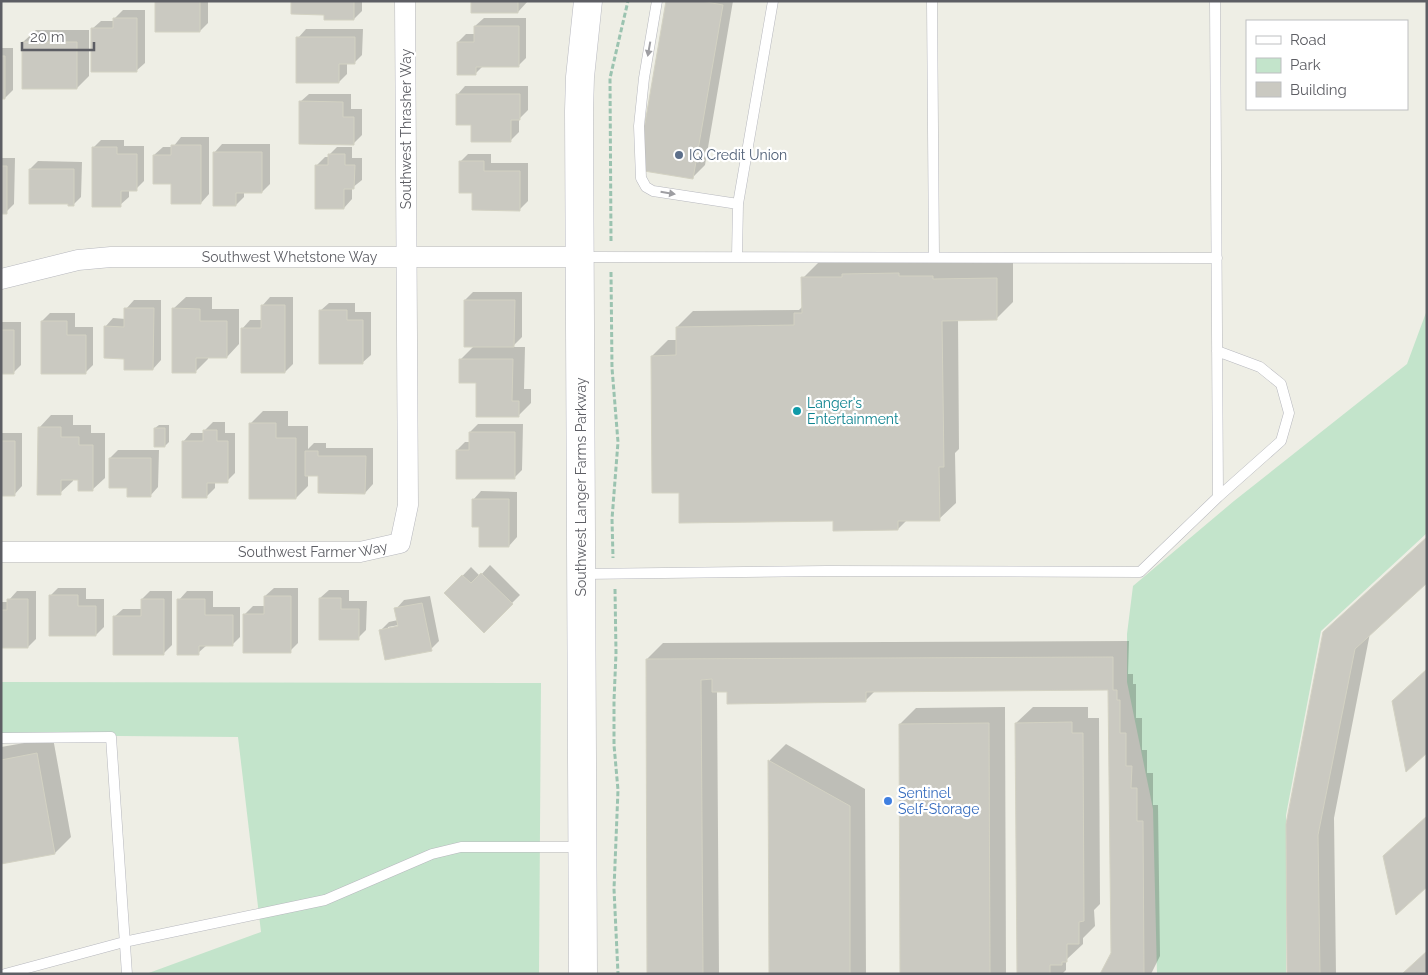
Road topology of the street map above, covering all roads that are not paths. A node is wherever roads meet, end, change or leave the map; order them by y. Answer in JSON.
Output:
{"nodes":[{"id":1,"x":405,"y":1,"type":"edge"},
{"id":2,"x":588,"y":1,"type":"edge"},
{"id":3,"x":657,"y":1,"type":"edge"},
{"id":4,"x":773,"y":1,"type":"edge"},
{"id":5,"x":932,"y":1,"type":"edge"},
{"id":6,"x":1215,"y":1,"type":"edge"},
{"id":7,"x":738,"y":204,"type":"junction"},
{"id":8,"x":406,"y":257,"type":"junction"},
{"id":9,"x":580,"y":257,"type":"junction"},
{"id":10,"x":736,"y":257,"type":"junction"},
{"id":11,"x":934,"y":257,"type":"junction"},
{"id":12,"x":1216,"y":258,"type":"junction"},
{"id":13,"x":1,"y":278,"type":"edge"},
{"id":14,"x":1217,"y":352,"type":"junction"},
{"id":15,"x":1218,"y":497,"type":"junction"},
{"id":16,"x":1,"y":552,"type":"edge"},
{"id":17,"x":582,"y":574,"type":"junction"},
{"id":18,"x":1,"y":738,"type":"edge"},
{"id":19,"x":582,"y":847,"type":"junction"},
{"id":20,"x":124,"y":942,"type":"junction"},
{"id":21,"x":5,"y":974,"type":"edge"},
{"id":22,"x":127,"y":974,"type":"edge"},
{"id":23,"x":583,"y":974,"type":"edge"}],
"edges":[{"from":1,"to":8,"type":"street","name":"Southwest Thrasher Way"},
{"from":2,"to":9,"type":"main road","name":"Southwest Langer Farms Parkway"},
{"from":3,"to":7,"type":"lane","one_way":true},
{"from":4,"to":7,"type":"lane"},
{"from":5,"to":11,"type":"lane"},
{"from":6,"to":12,"type":"lane"},
{"from":7,"to":10,"type":"lane"},
{"from":8,"to":9,"type":"street","name":"Southwest Whetstone Way"},
{"from":8,"to":13,"type":"street","name":"Southwest Whetstone Way"},
{"from":8,"to":16,"type":"street","name":"Southwest Farmer Way"},
{"from":9,"to":10,"type":"lane"},
{"from":9,"to":17,"type":"main road","name":"Southwest Langer Farms Parkway"},
{"from":10,"to":11,"type":"lane"},
{"from":11,"to":12,"type":"lane"},
{"from":12,"to":14,"type":"lane"},
{"from":14,"to":15,"type":"lane"},
{"from":14,"to":15,"type":"lane"},
{"from":15,"to":17,"type":"lane"},
{"from":17,"to":19,"type":"main road","name":"Southwest Langer Farms Parkway"},
{"from":18,"to":20,"type":"lane"},
{"from":19,"to":20,"type":"lane"},
{"from":19,"to":23,"type":"main road","name":"Southwest Langer Farms Parkway"},
{"from":20,"to":21,"type":"lane"},
{"from":20,"to":22,"type":"lane"}]}
